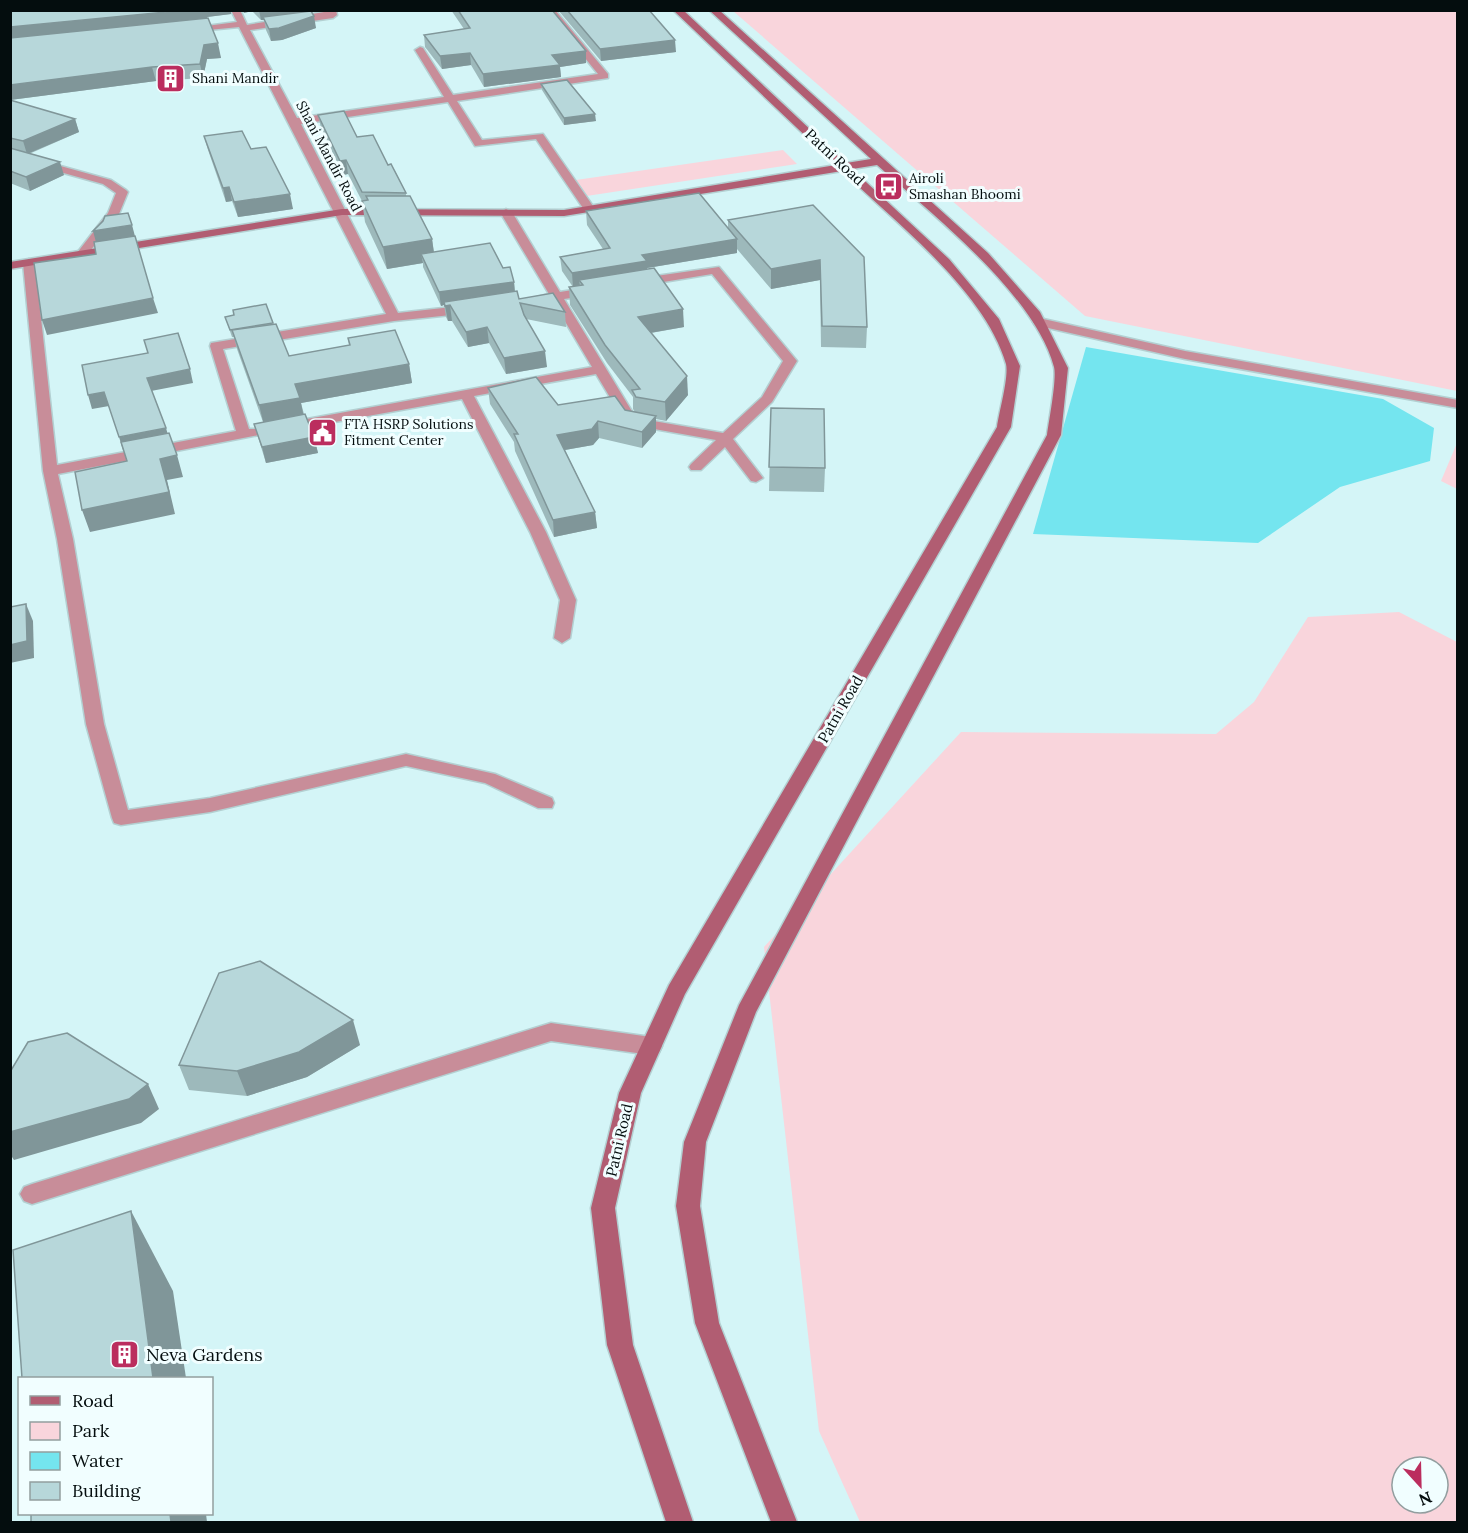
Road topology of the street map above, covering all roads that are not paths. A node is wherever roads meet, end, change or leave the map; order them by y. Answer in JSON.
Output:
{"nodes":[{"id":1,"x":235,"y":10,"type":"edge"},
{"id":2,"x":331,"y":10,"type":"edge"},
{"id":3,"x":550,"y":10,"type":"edge"},
{"id":4,"x":677,"y":10,"type":"edge"},
{"id":5,"x":713,"y":10,"type":"edge"},
{"id":6,"x":243,"y":26,"type":"junction"},
{"id":7,"x":176,"y":30,"type":"edge"},
{"id":8,"x":420,"y":50,"type":"dead end"},
{"id":9,"x":450,"y":99,"type":"junction"},
{"id":10,"x":294,"y":122,"type":"junction"},
{"id":11,"x":14,"y":158,"type":"edge"},
{"id":12,"x":880,"y":161,"type":"junction"},
{"id":13,"x":845,"y":166,"type":"junction"},
{"id":14,"x":589,"y":209,"type":"junction"},
{"id":15,"x":342,"y":212,"type":"junction"},
{"id":16,"x":507,"y":212,"type":"junction"},
{"id":17,"x":84,"y":253,"type":"junction"},
{"id":18,"x":29,"y":263,"type":"junction"},
{"id":19,"x":10,"y":266,"type":"edge"},
{"id":20,"x":624,"y":285,"type":"edge"},
{"id":21,"x":601,"y":289,"type":"edge"},
{"id":22,"x":556,"y":296,"type":"junction"},
{"id":23,"x":522,"y":302,"type":"edge"},
{"id":24,"x":488,"y":307,"type":"edge"},
{"id":25,"x":394,"y":317,"type":"junction"},
{"id":26,"x":1039,"y":322,"type":"junction"},
{"id":27,"x":600,"y":369,"type":"junction"},
{"id":28,"x":465,"y":392,"type":"junction"},
{"id":29,"x":1458,"y":404,"type":"edge"},
{"id":30,"x":244,"y":435,"type":"junction"},
{"id":31,"x":725,"y":438,"type":"junction"},
{"id":32,"x":696,"y":467,"type":"dead end"},
{"id":33,"x":50,"y":471,"type":"junction"},
{"id":34,"x":756,"y":478,"type":"dead end"},
{"id":35,"x":562,"y":638,"type":"dead end"},
{"id":36,"x":545,"y":802,"type":"dead end"},
{"id":37,"x":651,"y":1046,"type":"junction"},
{"id":38,"x":32,"y":1194,"type":"dead end"},
{"id":39,"x":679,"y":1522,"type":"edge"},
{"id":40,"x":784,"y":1522,"type":"edge"}],
"edges":[{"from":1,"to":6,"type":"street","name":"Shani Mandir Road"},
{"from":2,"to":6,"type":"street"},
{"from":3,"to":9,"type":"street"},
{"from":4,"to":13,"type":"main road","name":"Patni Road"},
{"from":5,"to":12,"type":"main road","name":"Patni Road"},
{"from":6,"to":7,"type":"street"},
{"from":6,"to":10,"type":"street","name":"Shani Mandir Road"},
{"from":8,"to":9,"type":"street"},
{"from":9,"to":10,"type":"street"},
{"from":9,"to":14,"type":"street"},
{"from":10,"to":15,"type":"street","name":"Shani Mandir Road"},
{"from":11,"to":17,"type":"street"},
{"from":12,"to":13,"type":"main road"},
{"from":12,"to":26,"type":"main road","name":"Patni Road"},
{"from":13,"to":14,"type":"main road"},
{"from":13,"to":37,"type":"main road","name":"Patni Road"},
{"from":14,"to":16,"type":"main road"},
{"from":15,"to":16,"type":"main road"},
{"from":15,"to":17,"type":"main road"},
{"from":15,"to":25,"type":"street","name":"Shani Mandir Road"},
{"from":16,"to":22,"type":"street"},
{"from":17,"to":18,"type":"main road"},
{"from":18,"to":19,"type":"main road"},
{"from":18,"to":33,"type":"street"},
{"from":20,"to":31,"type":"street"},
{"from":21,"to":22,"type":"street"},
{"from":22,"to":23,"type":"street"},
{"from":22,"to":27,"type":"street"},
{"from":24,"to":25,"type":"street"},
{"from":25,"to":30,"type":"street"},
{"from":26,"to":29,"type":"street"},
{"from":26,"to":40,"type":"main road","name":"Patni Road"},
{"from":27,"to":28,"type":"street"},
{"from":27,"to":31,"type":"street"},
{"from":28,"to":30,"type":"street"},
{"from":28,"to":35,"type":"street"},
{"from":30,"to":33,"type":"street"},
{"from":31,"to":32,"type":"street"},
{"from":31,"to":34,"type":"street"},
{"from":33,"to":36,"type":"street"},
{"from":37,"to":38,"type":"street"},
{"from":37,"to":39,"type":"main road","name":"Patni Road"}]}
